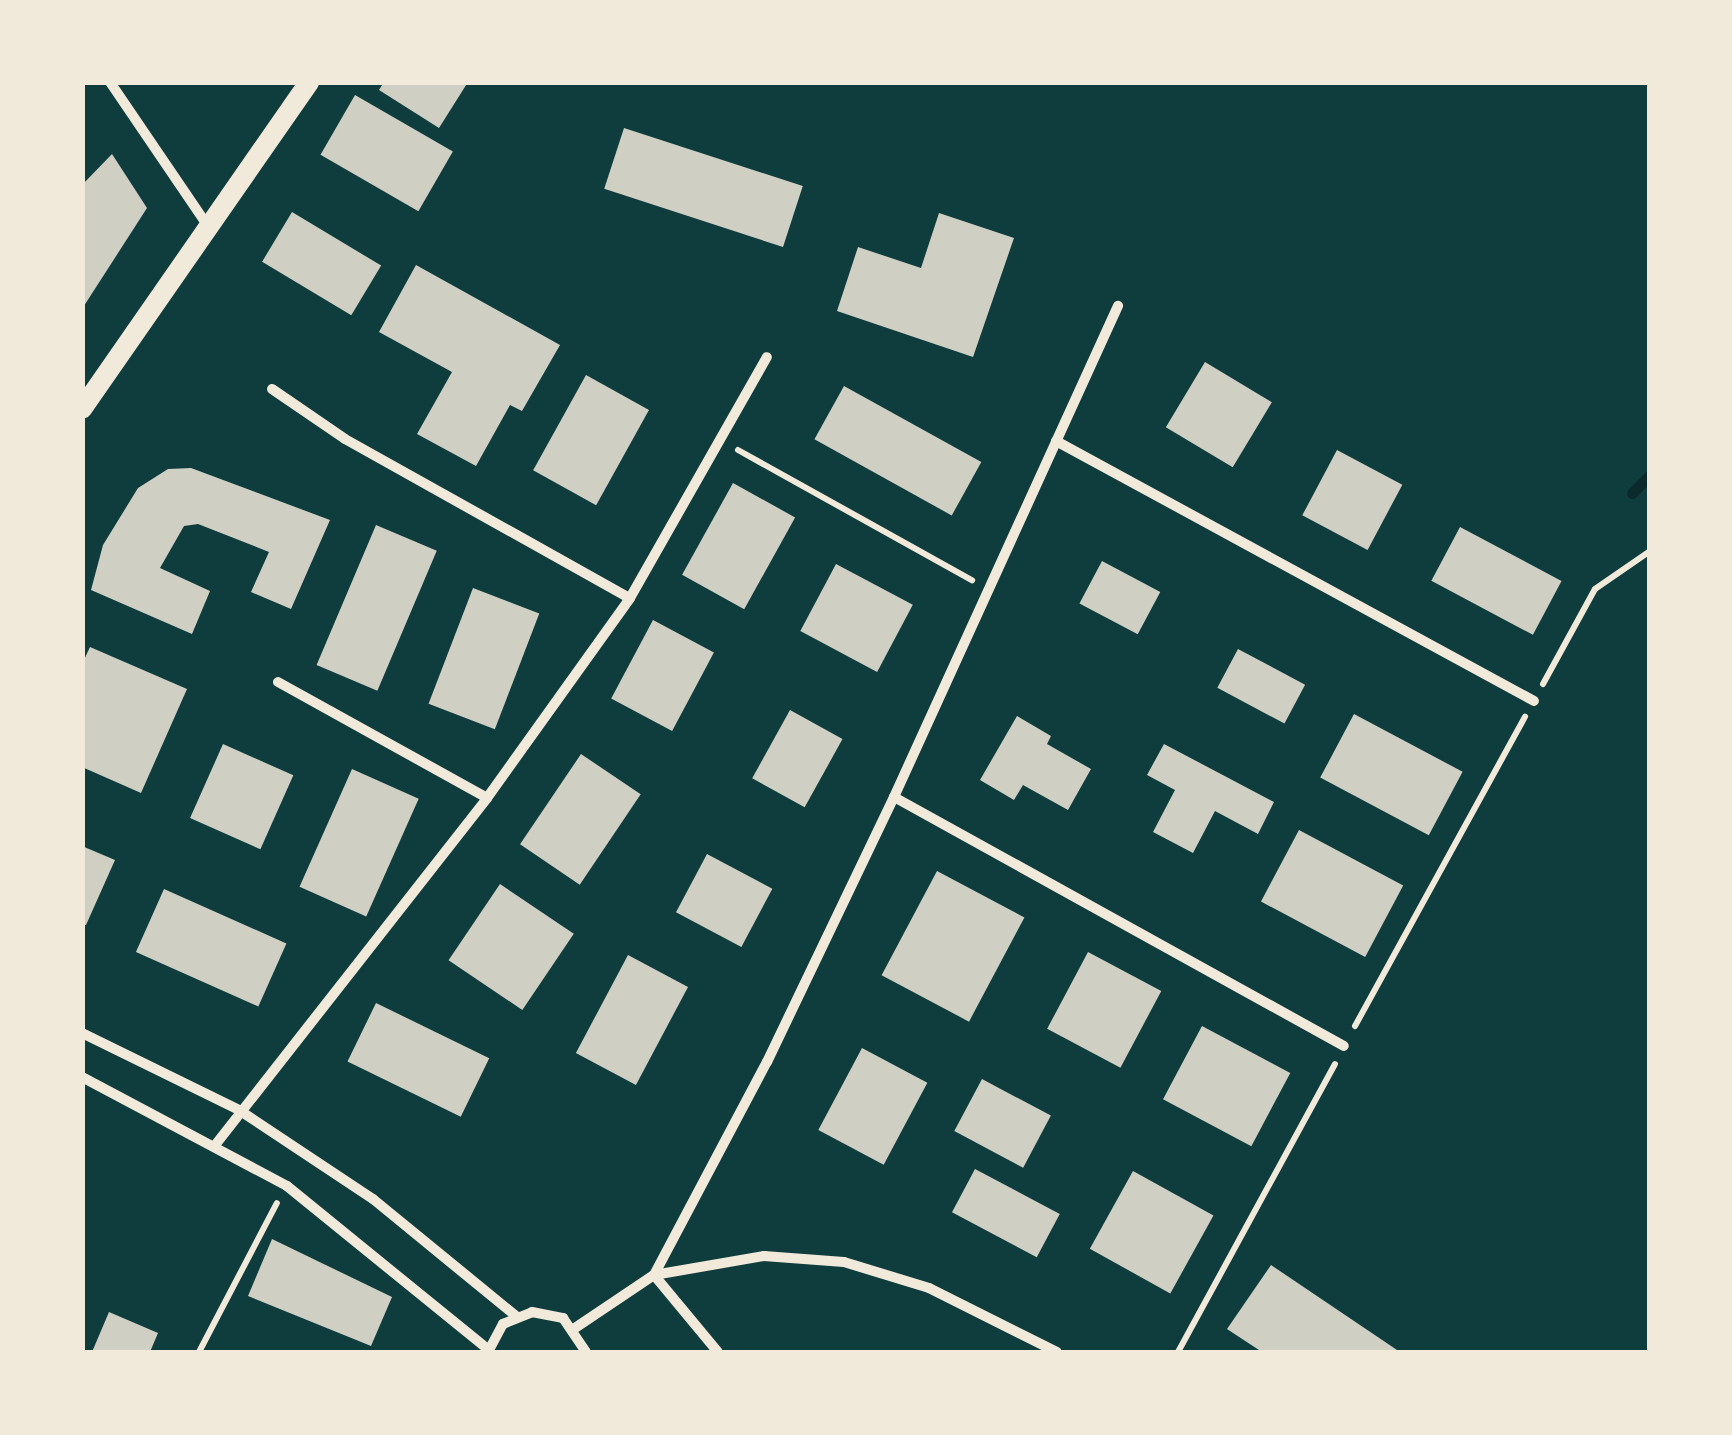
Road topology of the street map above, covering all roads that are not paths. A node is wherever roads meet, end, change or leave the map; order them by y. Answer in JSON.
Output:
{"nodes":[{"id":1,"x":110,"y":82,"type":"edge"},
{"id":2,"x":309,"y":82,"type":"edge"},
{"id":3,"x":211,"y":230,"type":"junction"},
{"id":4,"x":1118,"y":306,"type":"dead end"},
{"id":5,"x":766,"y":357,"type":"dead end"},
{"id":6,"x":272,"y":388,"type":"dead end"},
{"id":7,"x":82,"y":408,"type":"edge"},
{"id":8,"x":1056,"y":441,"type":"junction"},
{"id":9,"x":630,"y":598,"type":"junction"},
{"id":10,"x":278,"y":682,"type":"dead end"},
{"id":11,"x":1534,"y":701,"type":"road end"},
{"id":12,"x":894,"y":797,"type":"junction"},
{"id":13,"x":488,"y":798,"type":"junction"},
{"id":14,"x":82,"y":1033,"type":"edge"},
{"id":15,"x":1344,"y":1046,"type":"road end"},
{"id":16,"x":82,"y":1076,"type":"edge"},
{"id":17,"x":239,"y":1110,"type":"junction"},
{"id":18,"x":216,"y":1144,"type":"junction"},
{"id":19,"x":654,"y":1275,"type":"junction"},
{"id":20,"x":516,"y":1316,"type":"junction"},
{"id":21,"x":575,"y":1328,"type":"junction"},
{"id":22,"x":488,"y":1351,"type":"edge"},
{"id":23,"x":586,"y":1352,"type":"edge"},
{"id":24,"x":718,"y":1352,"type":"edge"},
{"id":25,"x":1058,"y":1352,"type":"edge"}],
"edges":[{"from":1,"to":3,"type":"street"},
{"from":2,"to":3,"type":"main road"},
{"from":3,"to":7,"type":"main road"},
{"from":4,"to":8,"type":"street"},
{"from":5,"to":9,"type":"street"},
{"from":6,"to":9,"type":"street"},
{"from":8,"to":11,"type":"street"},
{"from":8,"to":12,"type":"street"},
{"from":9,"to":13,"type":"street"},
{"from":10,"to":13,"type":"street"},
{"from":12,"to":15,"type":"street"},
{"from":12,"to":19,"type":"street"},
{"from":13,"to":17,"type":"street"},
{"from":14,"to":17,"type":"street"},
{"from":16,"to":18,"type":"street"},
{"from":17,"to":18,"type":"street"},
{"from":17,"to":20,"type":"street"},
{"from":18,"to":22,"type":"street"},
{"from":19,"to":21,"type":"street"},
{"from":19,"to":24,"type":"street"},
{"from":19,"to":25,"type":"street"},
{"from":20,"to":21,"type":"street"},
{"from":20,"to":22,"type":"street"},
{"from":21,"to":23,"type":"street"}]}
